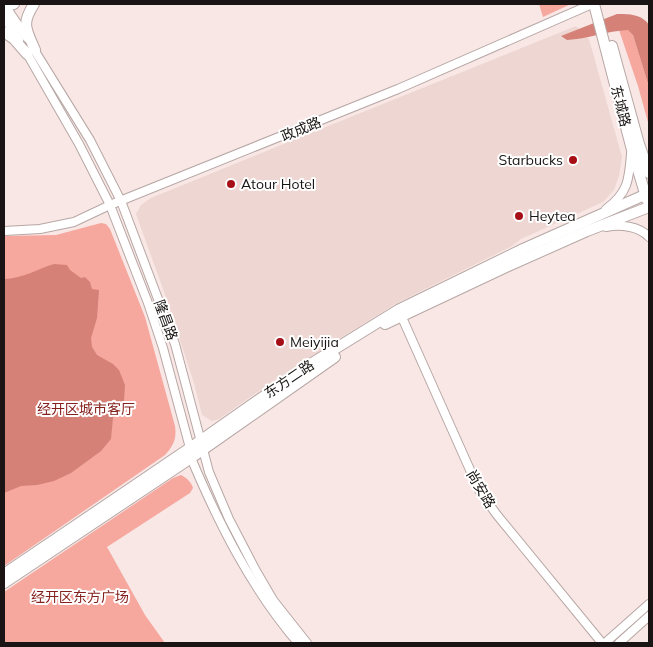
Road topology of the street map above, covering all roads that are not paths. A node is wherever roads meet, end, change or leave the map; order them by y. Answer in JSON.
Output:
{"nodes":[{"id":1,"x":34,"y":4,"type":"edge"},
{"id":2,"x":593,"y":4,"type":"edge"},
{"id":3,"x":601,"y":4,"type":"edge"},
{"id":4,"x":6,"y":8,"type":"edge"},
{"id":5,"x":600,"y":16,"type":"junction"},
{"id":6,"x":4,"y":32,"type":"edge"},
{"id":7,"x":31,"y":52,"type":"junction"},
{"id":8,"x":635,"y":147,"type":"junction"},
{"id":9,"x":649,"y":155,"type":"edge"},
{"id":10,"x":649,"y":173,"type":"edge"},
{"id":11,"x":647,"y":194,"type":"edge"},
{"id":12,"x":121,"y":201,"type":"junction"},
{"id":13,"x":110,"y":205,"type":"junction"},
{"id":14,"x":649,"y":208,"type":"edge"},
{"id":15,"x":596,"y":217,"type":"junction"},
{"id":16,"x":4,"y":231,"type":"edge"},
{"id":17,"x":587,"y":231,"type":"junction"},
{"id":18,"x":649,"y":237,"type":"edge"},
{"id":19,"x":400,"y":313,"type":"junction"},
{"id":20,"x":203,"y":444,"type":"junction"},
{"id":21,"x":190,"y":453,"type":"junction"},
{"id":22,"x":4,"y":574,"type":"edge"},
{"id":23,"x":4,"y":583,"type":"edge"},
{"id":24,"x":649,"y":604,"type":"edge"},
{"id":25,"x":649,"y":616,"type":"edge"},
{"id":26,"x":298,"y":643,"type":"edge"},
{"id":27,"x":307,"y":643,"type":"edge"},
{"id":28,"x":604,"y":643,"type":"edge"},
{"id":29,"x":619,"y":643,"type":"edge"}],
"edges":[{"from":1,"to":7,"type":"main road"},
{"from":2,"to":5,"type":"main road","name":"东城路"},
{"from":2,"to":12,"type":"street","name":"政成路"},
{"from":3,"to":5,"type":"main road","name":"东城路"},
{"from":4,"to":7,"type":"street","name":"隆昌路"},
{"from":5,"to":8,"type":"main road","name":"东城路"},
{"from":6,"to":7,"type":"main road"},
{"from":7,"to":12,"type":"street","name":"隆昌路"},
{"from":7,"to":13,"type":"street","name":"隆昌路"},
{"from":8,"to":9,"type":"street"},
{"from":8,"to":10,"type":"main road","name":"东城路"},
{"from":8,"to":11,"type":"main road","name":"东城路"},
{"from":8,"to":15,"type":"street"},
{"from":11,"to":14,"type":"main road","name":"东城路"},
{"from":11,"to":15,"type":"main road","name":"东方二路"},
{"from":12,"to":13,"type":"street","name":"政成路"},
{"from":12,"to":20,"type":"street","name":"隆昌路"},
{"from":13,"to":16,"type":"street","name":"政成路"},
{"from":13,"to":21,"type":"street","name":"隆昌路"},
{"from":14,"to":17,"type":"main road","name":"东方二路"},
{"from":15,"to":19,"type":"main road","name":"东方二路"},
{"from":17,"to":18,"type":"street"},
{"from":17,"to":19,"type":"main road","name":"东方二路"},
{"from":19,"to":20,"type":"main road","name":"东方二路"},
{"from":19,"to":28,"type":"street","name":"尚安路"},
{"from":20,"to":21,"type":"main road","name":"东方二路"},
{"from":20,"to":27,"type":"street","name":"隆昌路"},
{"from":21,"to":22,"type":"main road","name":"东方二路"},
{"from":21,"to":23,"type":"main road","name":"东方二路"},
{"from":21,"to":26,"type":"street","name":"隆昌路"},
{"from":24,"to":28,"type":"street"},
{"from":25,"to":29,"type":"street"}]}
